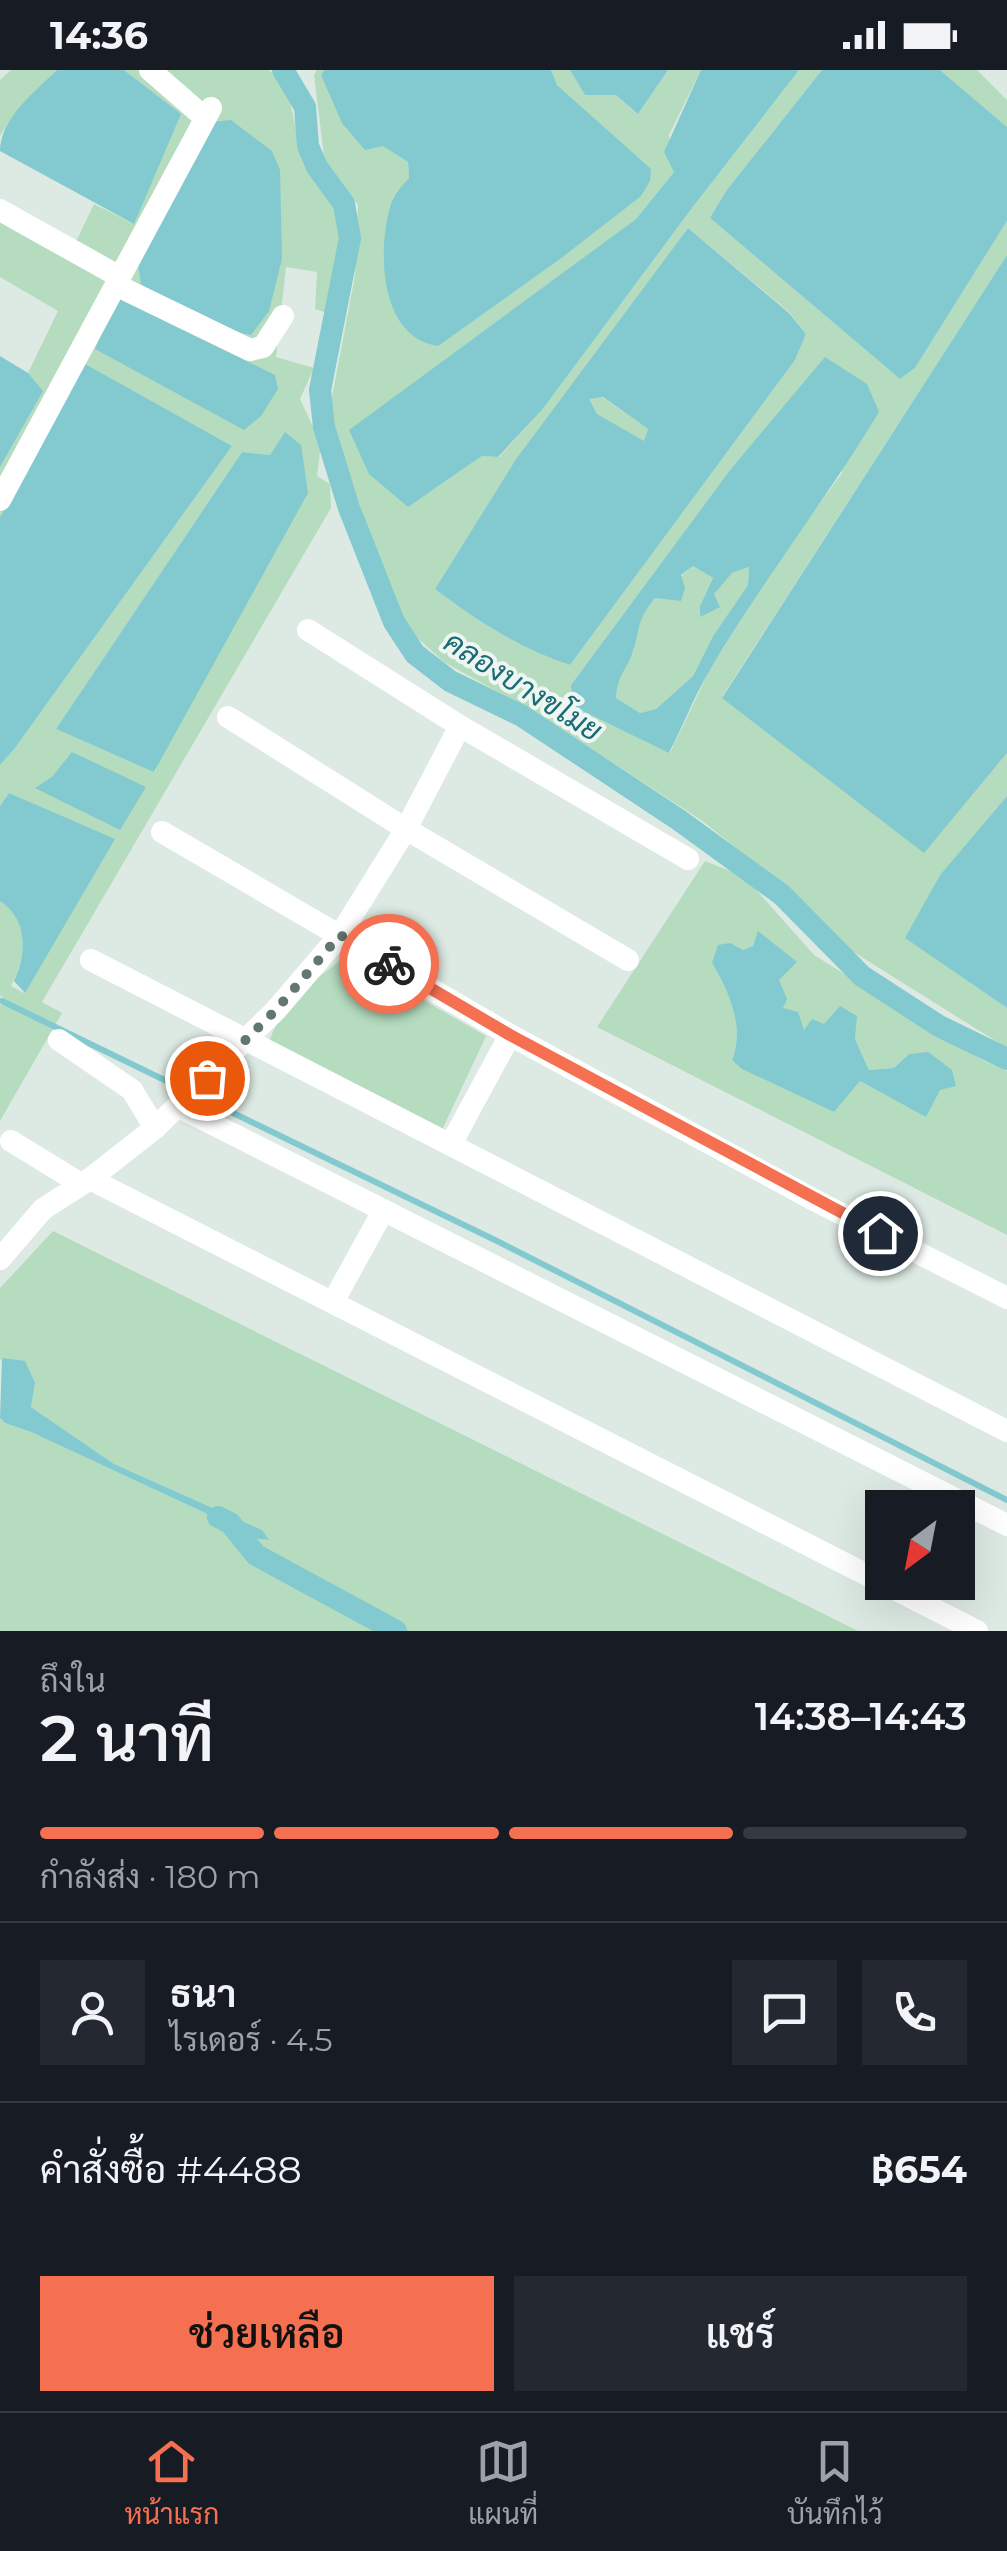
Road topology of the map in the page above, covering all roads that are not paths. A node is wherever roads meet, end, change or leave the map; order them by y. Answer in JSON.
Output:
{"nodes":[{"id":1,"x":150,"y":70,"type":"edge"},
{"id":2,"x":0,"y":210,"type":"edge"},
{"id":3,"x":119,"y":281,"type":"junction"},
{"id":4,"x":283,"y":316,"type":"dead end"},
{"id":5,"x":0,"y":500,"type":"edge"},
{"id":6,"x":308,"y":630,"type":"dead end"},
{"id":7,"x":228,"y":717,"type":"dead end"},
{"id":8,"x":460,"y":726,"type":"junction"},
{"id":9,"x":406,"y":829,"type":"junction"},
{"id":10,"x":162,"y":832,"type":"dead end"},
{"id":11,"x":688,"y":860,"type":"dead end"},
{"id":12,"x":340,"y":935,"type":"junction"},
{"id":13,"x":91,"y":960,"type":"dead end"},
{"id":14,"x":628,"y":960,"type":"dead end"},
{"id":15,"x":510,"y":1035,"type":"junction"},
{"id":16,"x":246,"y":1038,"type":"junction"},
{"id":17,"x":59,"y":1040,"type":"dead end"},
{"id":18,"x":188,"y":1097,"type":"junction"},
{"id":19,"x":156,"y":1128,"type":"junction"},
{"id":20,"x":12,"y":1140,"type":"dead end"},
{"id":21,"x":451,"y":1144,"type":"junction"},
{"id":22,"x":86,"y":1181,"type":"junction"},
{"id":23,"x":383,"y":1211,"type":"junction"},
{"id":24,"x":0,"y":1259,"type":"edge"},
{"id":25,"x":1007,"y":1298,"type":"edge"},
{"id":26,"x":332,"y":1302,"type":"junction"},
{"id":27,"x":1007,"y":1431,"type":"edge"},
{"id":28,"x":1007,"y":1525,"type":"edge"},
{"id":29,"x":978,"y":1631,"type":"edge"}],
"edges":[{"from":1,"to":3,"type":"street"},
{"from":2,"to":3,"type":"street"},
{"from":3,"to":4,"type":"street"},
{"from":3,"to":5,"type":"street"},
{"from":6,"to":8,"type":"street"},
{"from":7,"to":9,"type":"street"},
{"from":8,"to":9,"type":"street"},
{"from":8,"to":11,"type":"street"},
{"from":9,"to":12,"type":"street"},
{"from":9,"to":14,"type":"street"},
{"from":10,"to":12,"type":"street"},
{"from":12,"to":15,"type":"street"},
{"from":12,"to":16,"type":"street"},
{"from":13,"to":16,"type":"street"},
{"from":15,"to":21,"type":"street"},
{"from":15,"to":25,"type":"street"},
{"from":16,"to":18,"type":"street"},
{"from":16,"to":21,"type":"street"},
{"from":17,"to":19,"type":"street"},
{"from":18,"to":19,"type":"street"},
{"from":18,"to":23,"type":"street"},
{"from":19,"to":22,"type":"street"},
{"from":20,"to":22,"type":"street"},
{"from":21,"to":27,"type":"street"},
{"from":22,"to":24,"type":"street"},
{"from":22,"to":26,"type":"street"},
{"from":23,"to":26,"type":"street"},
{"from":23,"to":28,"type":"street"},
{"from":26,"to":29,"type":"street"}]}
